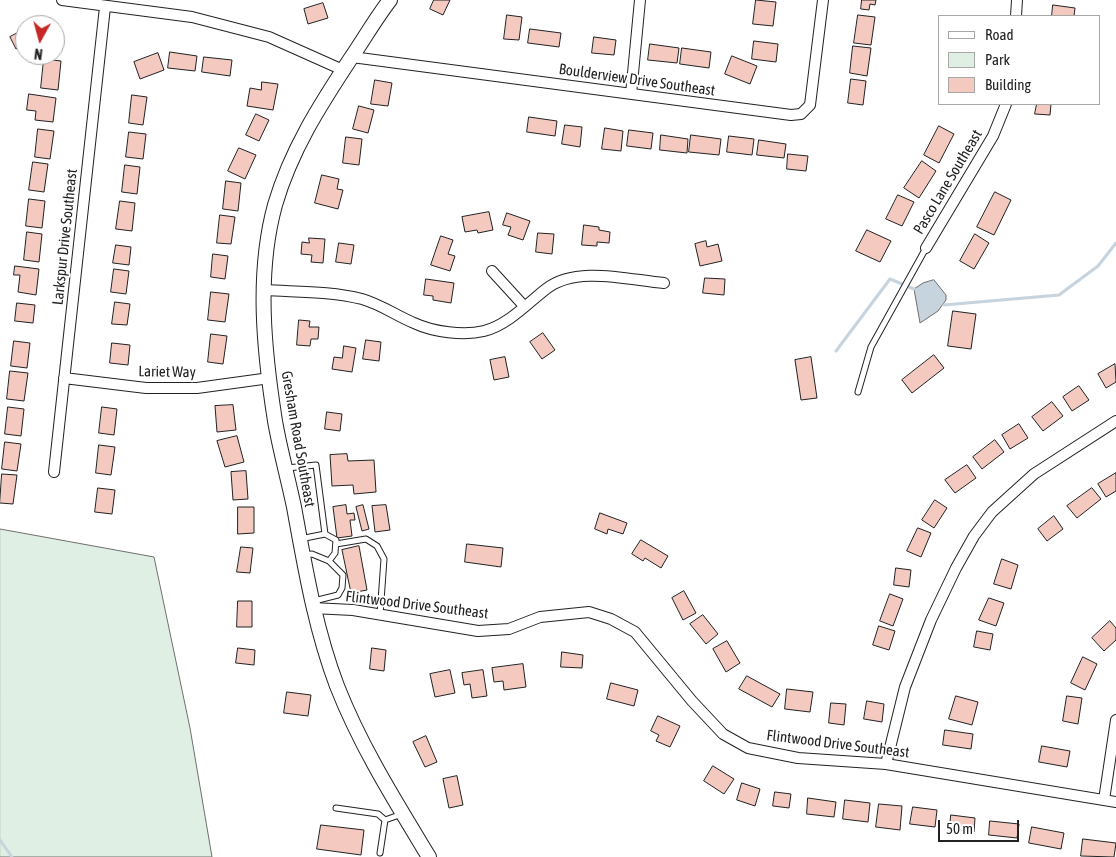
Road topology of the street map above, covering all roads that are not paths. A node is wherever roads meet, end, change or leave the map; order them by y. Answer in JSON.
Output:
{"nodes":[{"id":1,"x":62,"y":0,"type":"edge"},
{"id":2,"x":390,"y":0,"type":"edge"},
{"id":3,"x":640,"y":0,"type":"edge"},
{"id":4,"x":823,"y":0,"type":"edge"},
{"id":5,"x":1017,"y":0,"type":"edge"},
{"id":6,"x":105,"y":6,"type":"junction"},
{"id":7,"x":1016,"y":15,"type":"edge"},
{"id":8,"x":352,"y":57,"type":"junction"},
{"id":9,"x":343,"y":70,"type":"junction"},
{"id":10,"x":631,"y":94,"type":"junction"},
{"id":11,"x":1006,"y":105,"type":"edge"},
{"id":12,"x":926,"y":248,"type":"joint"},
{"id":13,"x":492,"y":271,"type":"dead end"},
{"id":14,"x":664,"y":283,"type":"dead end"},
{"id":15,"x":264,"y":290,"type":"junction"},
{"id":16,"x":524,"y":306,"type":"junction"},
{"id":17,"x":64,"y":378,"type":"junction"},
{"id":18,"x":270,"y":378,"type":"junction"},
{"id":19,"x":858,"y":392,"type":"dead end"},
{"id":20,"x":1116,"y":421,"type":"edge"},
{"id":21,"x":286,"y":468,"type":"junction"},
{"id":22,"x":54,"y":472,"type":"dead end"},
{"id":23,"x":325,"y":534,"type":"junction"},
{"id":24,"x":300,"y":540,"type":"junction"},
{"id":25,"x":336,"y":544,"type":"junction"},
{"id":26,"x":303,"y":555,"type":"junction"},
{"id":27,"x":329,"y":561,"type":"junction"},
{"id":28,"x":312,"y":605,"type":"junction"},
{"id":29,"x":380,"y":615,"type":"junction"},
{"id":30,"x":1116,"y":720,"type":"edge"},
{"id":31,"x":886,"y":764,"type":"junction"},
{"id":32,"x":1104,"y":800,"type":"junction"},
{"id":33,"x":1116,"y":802,"type":"edge"},
{"id":34,"x":336,"y":808,"type":"dead end"},
{"id":35,"x":402,"y":814,"type":"junction"},
{"id":36,"x":385,"y":820,"type":"junction"},
{"id":37,"x":380,"y":853,"type":"dead end"},
{"id":38,"x":429,"y":857,"type":"edge"}],
"edges":[{"from":1,"to":6,"type":"street"},
{"from":2,"to":8,"type":"street","name":"Gresham Road Southeast"},
{"from":3,"to":10,"type":"street"},
{"from":4,"to":10,"type":"street","name":"Boulderview Drive Southeast"},
{"from":5,"to":7,"type":"street"},
{"from":6,"to":9,"type":"street"},
{"from":6,"to":17,"type":"street","name":"Larkspur Drive Southeast"},
{"from":8,"to":9,"type":"street","name":"Gresham Road Southeast"},
{"from":8,"to":10,"type":"street","name":"Boulderview Drive Southeast"},
{"from":9,"to":15,"type":"street","name":"Gresham Road Southeast"},
{"from":11,"to":12,"type":"street","name":"Pasco Lane Southeast"},
{"from":12,"to":19,"type":"lane"},
{"from":13,"to":16,"type":"street"},
{"from":14,"to":16,"type":"street"},
{"from":15,"to":16,"type":"street"},
{"from":15,"to":18,"type":"street","name":"Gresham Road Southeast"},
{"from":17,"to":18,"type":"street","name":"Lariet Way"},
{"from":17,"to":22,"type":"street","name":"Larkspur Drive Southeast"},
{"from":18,"to":21,"type":"street","name":"Gresham Road Southeast"},
{"from":20,"to":31,"type":"street"},
{"from":21,"to":23,"type":"lane"},
{"from":21,"to":24,"type":"street","name":"Gresham Road Southeast"},
{"from":23,"to":24,"type":"lane"},
{"from":23,"to":25,"type":"lane"},
{"from":24,"to":26,"type":"street","name":"Gresham Road Southeast"},
{"from":25,"to":27,"type":"lane"},
{"from":25,"to":29,"type":"lane"},
{"from":26,"to":27,"type":"lane"},
{"from":26,"to":28,"type":"street","name":"Gresham Road Southeast"},
{"from":27,"to":28,"type":"lane"},
{"from":28,"to":29,"type":"street","name":"Flintwood Drive Southeast"},
{"from":28,"to":35,"type":"street","name":"Gresham Road Southeast"},
{"from":29,"to":31,"type":"street","name":"Flintwood Drive Southeast"},
{"from":30,"to":32,"type":"street"},
{"from":31,"to":32,"type":"street","name":"Flintwood Drive Southeast"},
{"from":32,"to":33,"type":"street","name":"Flintwood Drive Southeast"},
{"from":34,"to":36,"type":"lane"},
{"from":35,"to":36,"type":"lane"},
{"from":35,"to":38,"type":"street","name":"Gresham Road Southeast"},
{"from":36,"to":37,"type":"lane"}]}
